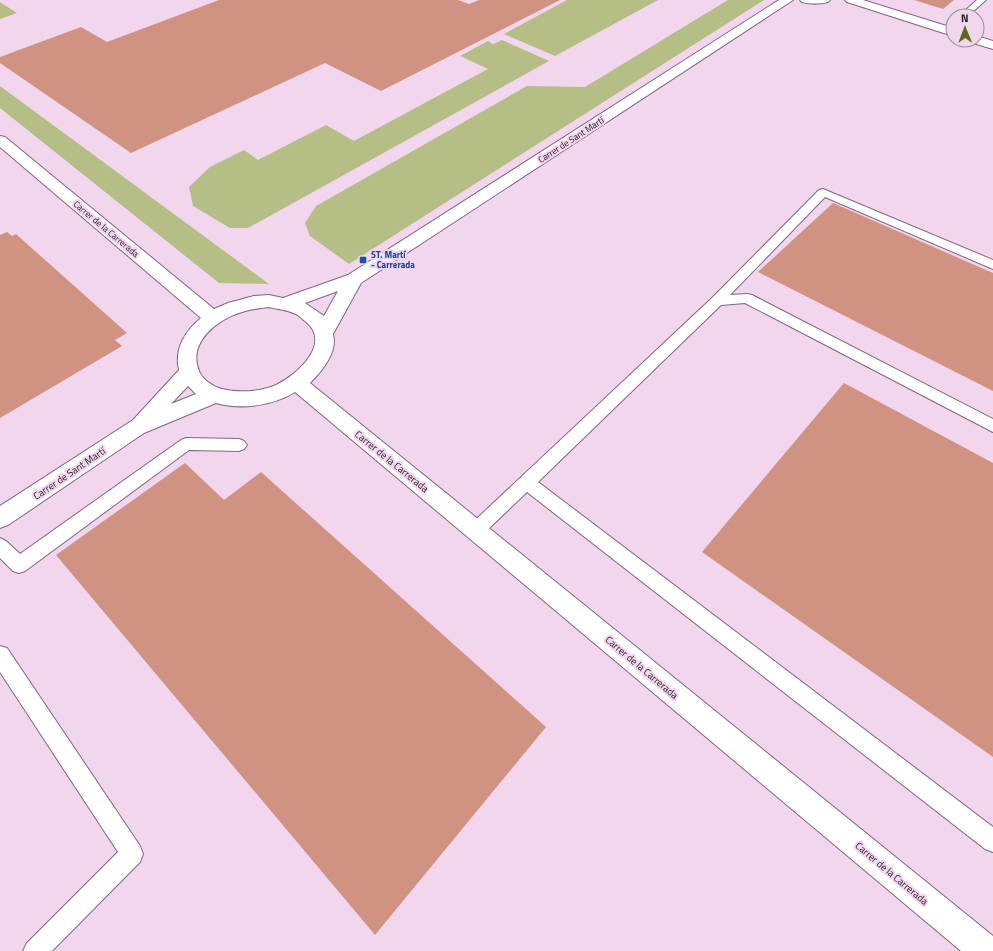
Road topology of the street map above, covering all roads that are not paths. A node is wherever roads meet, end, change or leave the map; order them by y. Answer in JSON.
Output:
{"nodes":[{"id":1,"x":787,"y":0,"type":"edge"},
{"id":2,"x":806,"y":0,"type":"edge"},
{"id":3,"x":824,"y":0,"type":"edge"},
{"id":4,"x":851,"y":0,"type":"edge"},
{"id":5,"x":982,"y":0,"type":"edge"},
{"id":6,"x":972,"y":8,"type":"edge"},
{"id":7,"x":945,"y":27,"type":"edge"},
{"id":8,"x":0,"y":140,"type":"edge"},
{"id":9,"x":993,"y":265,"type":"edge"},
{"id":10,"x":354,"y":279,"type":"junction"},
{"id":11,"x":717,"y":301,"type":"junction"},
{"id":12,"x":287,"y":303,"type":"junction"},
{"id":13,"x":213,"y":318,"type":"junction"},
{"id":14,"x":325,"y":332,"type":"junction"},
{"id":15,"x":188,"y":373,"type":"junction"},
{"id":16,"x":297,"y":383,"type":"junction"},
{"id":17,"x":214,"y":395,"type":"junction"},
{"id":18,"x":993,"y":426,"type":"edge"},
{"id":19,"x":137,"y":427,"type":"junction"},
{"id":20,"x":239,"y":445,"type":"dead end"},
{"id":21,"x":526,"y":482,"type":"junction"},
{"id":22,"x":0,"y":518,"type":"edge"},
{"id":23,"x":476,"y":530,"type":"junction"},
{"id":24,"x":0,"y":546,"type":"edge"},
{"id":25,"x":0,"y":655,"type":"edge"},
{"id":26,"x":993,"y":841,"type":"edge"},
{"id":27,"x":35,"y":951,"type":"edge"},
{"id":28,"x":986,"y":951,"type":"edge"}],
"edges":[{"from":1,"to":10,"type":"street","name":"Carrer de Sant Martí"},
{"from":2,"to":3,"type":"street"},
{"from":4,"to":7,"type":"street"},
{"from":5,"to":6,"type":"lane"},
{"from":8,"to":13,"type":"street","name":"Carrer de la Carrerada"},
{"from":9,"to":11,"type":"lane"},
{"from":10,"to":12,"type":"street","name":"Carrer de Sant Martí"},
{"from":10,"to":14,"type":"street","name":"Carrer de Sant Martí"},
{"from":11,"to":18,"type":"lane"},
{"from":11,"to":21,"type":"lane"},
{"from":12,"to":13,"type":"street"},
{"from":12,"to":14,"type":"street"},
{"from":13,"to":15,"type":"street"},
{"from":14,"to":16,"type":"street"},
{"from":15,"to":17,"type":"street"},
{"from":15,"to":19,"type":"street","name":"Carrer de Sant Martí"},
{"from":16,"to":17,"type":"street"},
{"from":16,"to":23,"type":"street","name":"Carrer de la Carrerada"},
{"from":17,"to":19,"type":"street","name":"Carrer de Sant Martí"},
{"from":19,"to":22,"type":"street","name":"Carrer de Sant Martí"},
{"from":20,"to":24,"type":"lane"},
{"from":21,"to":23,"type":"lane"},
{"from":21,"to":26,"type":"lane"},
{"from":23,"to":28,"type":"street","name":"Carrer de la Carrerada"},
{"from":25,"to":27,"type":"lane"}]}
